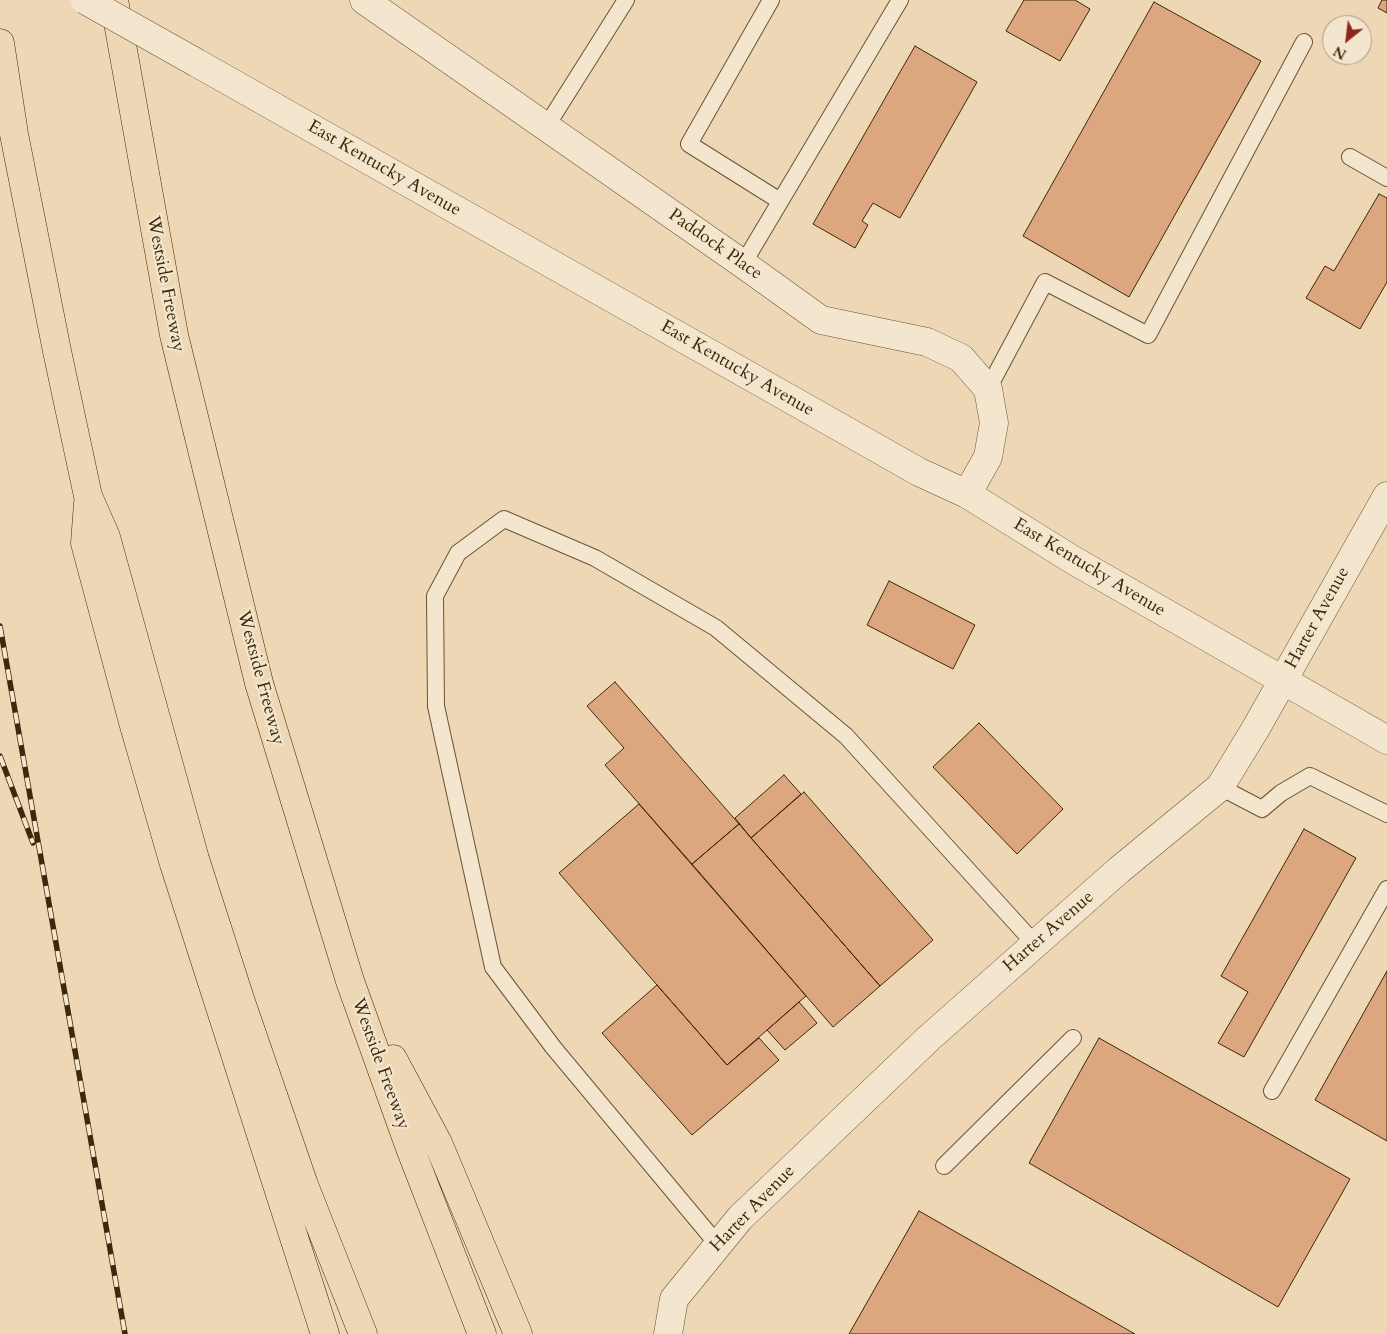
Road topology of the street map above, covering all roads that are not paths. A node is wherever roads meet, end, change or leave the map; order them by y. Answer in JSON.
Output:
{"nodes":[{"id":1,"x":85,"y":0,"type":"edge"},
{"id":2,"x":114,"y":0,"type":"edge"},
{"id":3,"x":364,"y":0,"type":"edge"},
{"id":4,"x":626,"y":0,"type":"edge"},
{"id":5,"x":771,"y":0,"type":"edge"},
{"id":6,"x":900,"y":0,"type":"edge"},
{"id":7,"x":1304,"y":42,"type":"dead end"},
{"id":8,"x":0,"y":43,"type":"edge"},
{"id":9,"x":546,"y":127,"type":"junction"},
{"id":10,"x":1350,"y":157,"type":"dead end"},
{"id":11,"x":1387,"y":178,"type":"edge"},
{"id":12,"x":780,"y":201,"type":"junction"},
{"id":13,"x":743,"y":264,"type":"junction"},
{"id":14,"x":988,"y":389,"type":"junction"},
{"id":15,"x":967,"y":494,"type":"junction"},
{"id":16,"x":88,"y":496,"type":"junction"},
{"id":17,"x":1387,"y":496,"type":"edge"},
{"id":18,"x":1283,"y":680,"type":"junction"},
{"id":19,"x":1387,"y":740,"type":"edge"},
{"id":20,"x":1220,"y":787,"type":"junction"},
{"id":21,"x":1387,"y":814,"type":"edge"},
{"id":22,"x":1387,"y":889,"type":"edge"},
{"id":23,"x":1035,"y":944,"type":"junction"},
{"id":24,"x":350,"y":981,"type":"junction"},
{"id":25,"x":1073,"y":1038,"type":"dead end"},
{"id":26,"x":1272,"y":1091,"type":"dead end"},
{"id":27,"x":944,"y":1166,"type":"dead end"},
{"id":28,"x":718,"y":1245,"type":"junction"},
{"id":29,"x":325,"y":1334,"type":"edge"},
{"id":30,"x":363,"y":1334,"type":"edge"},
{"id":31,"x":482,"y":1334,"type":"edge"},
{"id":32,"x":518,"y":1334,"type":"edge"},
{"id":33,"x":668,"y":1334,"type":"edge"}],
"edges":[{"from":1,"to":15,"type":"street","name":"East Kentucky Avenue","bridge":true},
{"from":2,"to":24,"type":"highway","name":"Westside Freeway"},
{"from":3,"to":9,"type":"street","name":"Paddock Place"},
{"from":4,"to":9,"type":"lane"},
{"from":5,"to":12,"type":"lane"},
{"from":6,"to":12,"type":"lane"},
{"from":7,"to":14,"type":"lane"},
{"from":8,"to":16,"type":"highway"},
{"from":9,"to":13,"type":"street","name":"Paddock Place"},
{"from":10,"to":11,"type":"lane"},
{"from":12,"to":13,"type":"lane"},
{"from":13,"to":14,"type":"street","name":"Paddock Place"},
{"from":14,"to":15,"type":"street"},
{"from":15,"to":18,"type":"street","name":"East Kentucky Avenue"},
{"from":16,"to":29,"type":"highway"},
{"from":16,"to":30,"type":"highway"},
{"from":17,"to":18,"type":"street","name":"Harter Avenue"},
{"from":18,"to":19,"type":"street","name":"East Kentucky Avenue"},
{"from":18,"to":20,"type":"street","name":"Harter Avenue"},
{"from":20,"to":21,"type":"lane"},
{"from":20,"to":23,"type":"street","name":"Harter Avenue"},
{"from":22,"to":26,"type":"lane"},
{"from":23,"to":28,"type":"street","name":"Harter Avenue"},
{"from":23,"to":28,"type":"lane"},
{"from":24,"to":31,"type":"highway","name":"Westside Freeway"},
{"from":24,"to":32,"type":"highway"},
{"from":25,"to":27,"type":"lane"},
{"from":28,"to":33,"type":"street","name":"Harter Avenue"}]}
